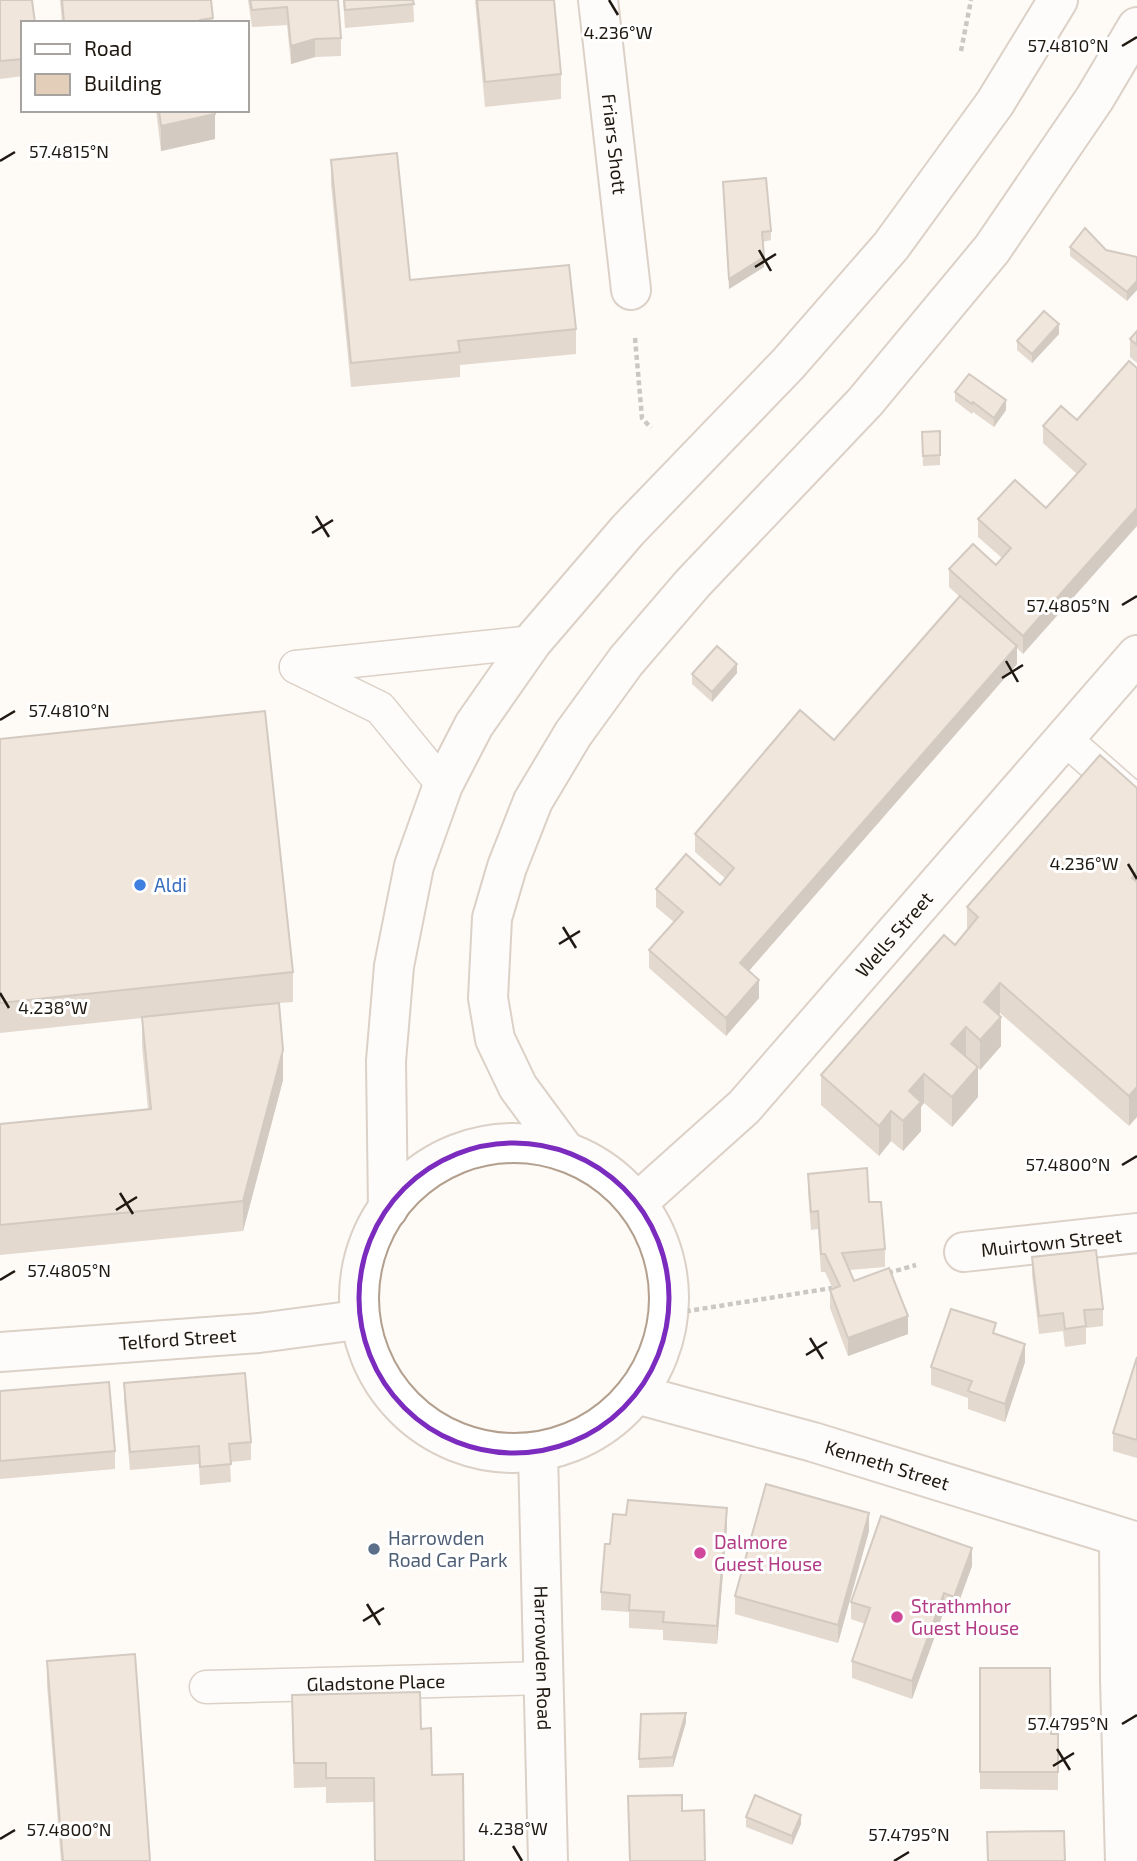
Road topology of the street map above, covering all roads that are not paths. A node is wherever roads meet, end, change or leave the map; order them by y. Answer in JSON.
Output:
{"nodes":[{"id":1,"x":598,"y":0,"type":"edge"},
{"id":2,"x":1058,"y":0,"type":"edge"},
{"id":3,"x":1137,"y":27,"type":"edge"},
{"id":4,"x":631,"y":290,"type":"road end"},
{"id":5,"x":532,"y":642,"type":"junction"},
{"id":6,"x":1137,"y":655,"type":"edge"},
{"id":7,"x":1064,"y":738,"type":"junction"},
{"id":8,"x":443,"y":785,"type":"junction"},
{"id":9,"x":1137,"y":802,"type":"edge"},
{"id":10,"x":563,"y":1148,"type":"junction"},
{"id":11,"x":638,"y":1202,"type":"junction"},
{"id":12,"x":388,"y":1209,"type":"junction"},
{"id":13,"x":1137,"y":1233,"type":"edge"},
{"id":14,"x":964,"y":1252,"type":"road end"},
{"id":15,"x":357,"y":1320,"type":"junction"},
{"id":16,"x":0,"y":1352,"type":"edge"},
{"id":17,"x":636,"y":1394,"type":"junction"},
{"id":18,"x":538,"y":1453,"type":"junction"},
{"id":19,"x":1128,"y":1539,"type":"edge"},
{"id":20,"x":544,"y":1678,"type":"junction"},
{"id":21,"x":206,"y":1687,"type":"dead end"},
{"id":22,"x":548,"y":1861,"type":"edge"},
{"id":23,"x":1125,"y":1861,"type":"edge"}],
"edges":[{"from":1,"to":4,"type":"main road","name":"Friars Shott"},
{"from":2,"to":5,"type":"main road"},
{"from":3,"to":10,"type":"main road"},
{"from":5,"to":8,"type":"main road"},
{"from":5,"to":8,"type":"lane"},
{"from":6,"to":7,"type":"main road","name":"Wells Street"},
{"from":7,"to":9,"type":"lane"},
{"from":7,"to":11,"type":"main road","name":"Wells Street"},
{"from":8,"to":12,"type":"main road"},
{"from":10,"to":11,"type":"main road"},
{"from":10,"to":12,"type":"main road"},
{"from":11,"to":17,"type":"main road"},
{"from":12,"to":15,"type":"main road"},
{"from":13,"to":14,"type":"main road","name":"Muirtown Street"},
{"from":15,"to":16,"type":"main road","name":"Telford Street"},
{"from":15,"to":18,"type":"main road"},
{"from":17,"to":18,"type":"main road"},
{"from":17,"to":19,"type":"main road","name":"Kenneth Street"},
{"from":18,"to":20,"type":"main road","name":"Harrowden Road"},
{"from":19,"to":23,"type":"main road"},
{"from":20,"to":21,"type":"lane","name":"Gladstone Place"},
{"from":20,"to":22,"type":"main road","name":"Harrowden Road"}]}
